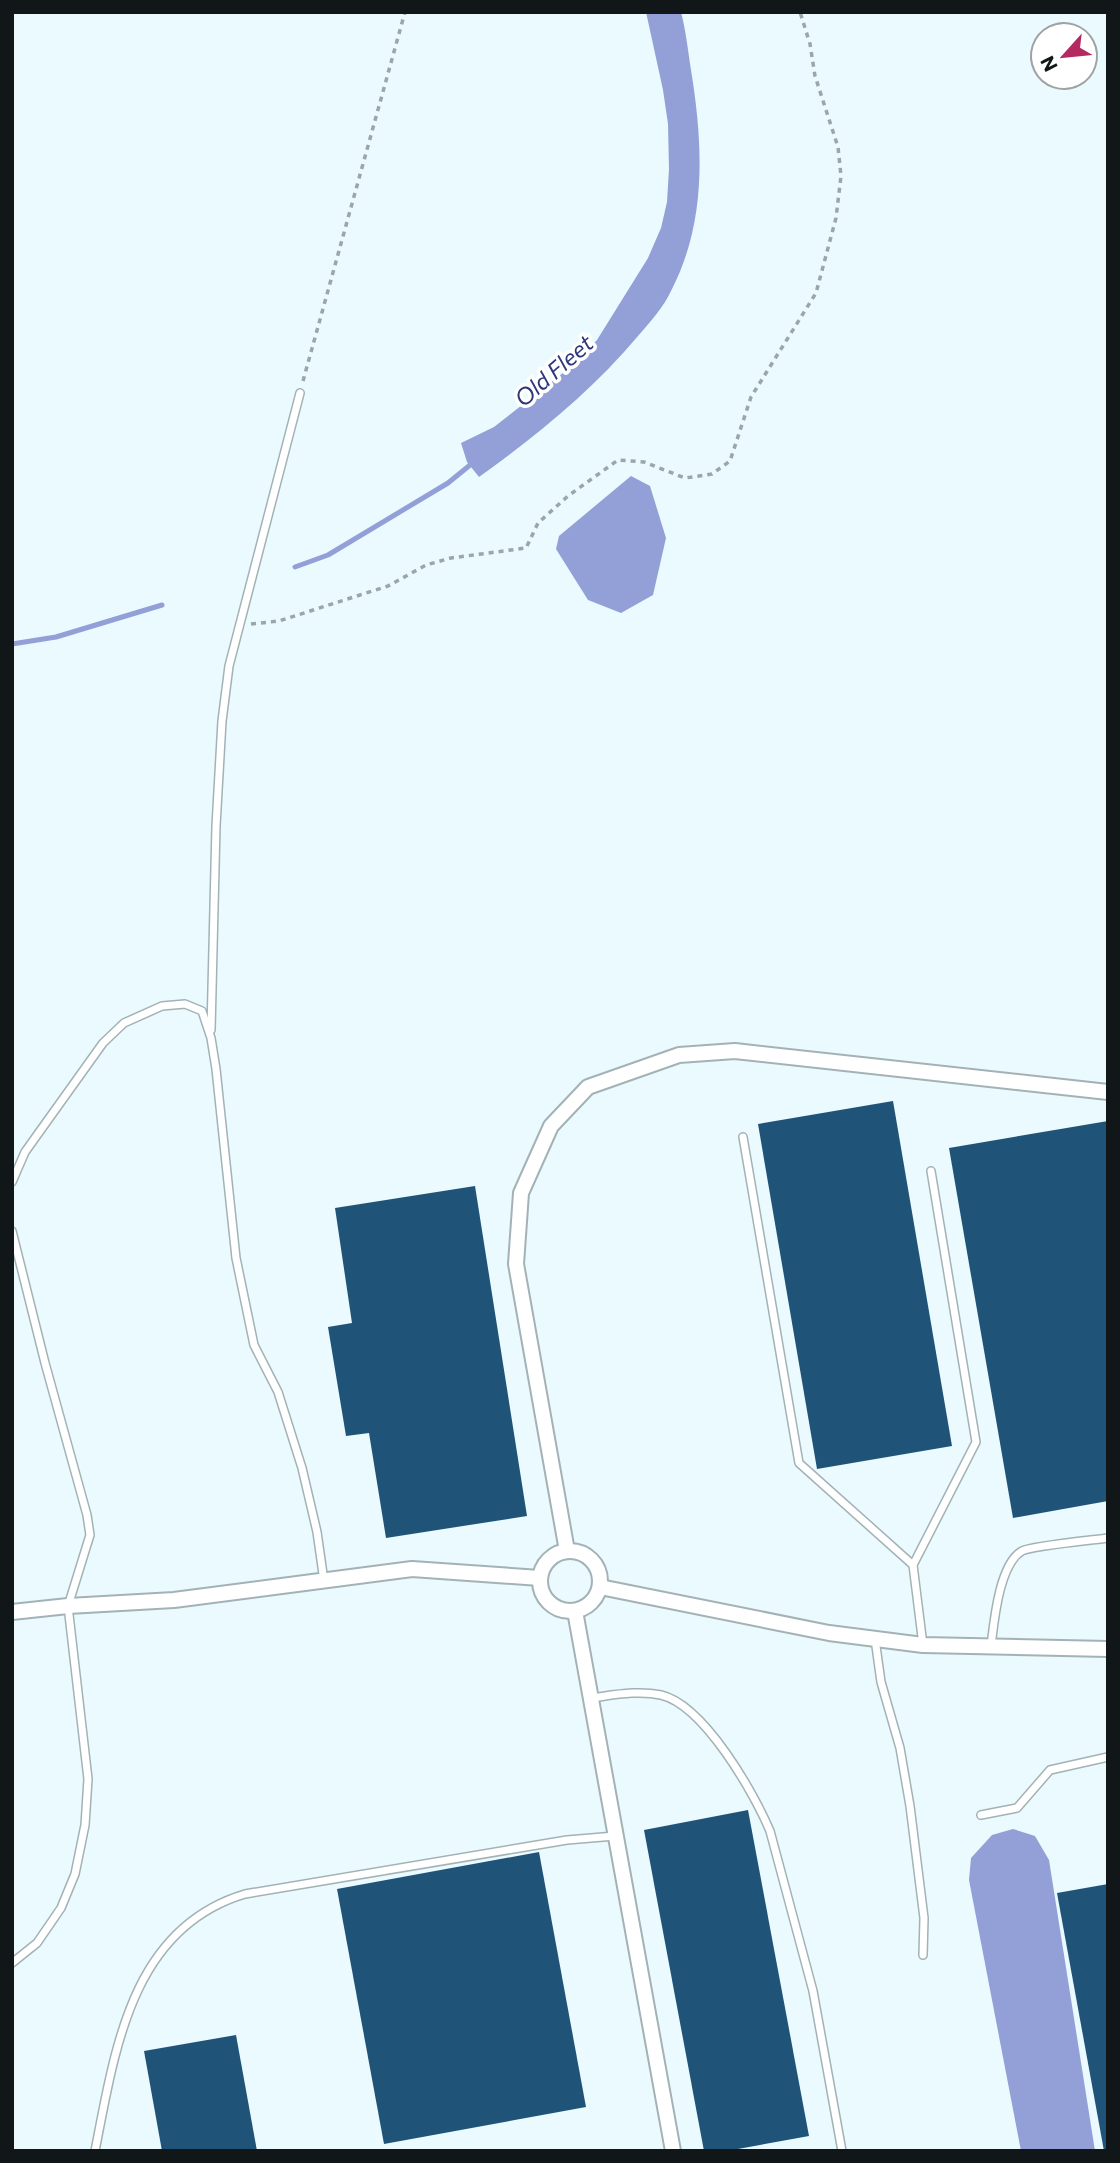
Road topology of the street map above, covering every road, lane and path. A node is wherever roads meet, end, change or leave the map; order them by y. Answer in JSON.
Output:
{"nodes":[{"id":1,"x":405,"y":12,"type":"edge"},
{"id":2,"x":800,"y":12,"type":"edge"},
{"id":3,"x":300,"y":393,"type":"joint"},
{"id":4,"x":240,"y":625,"type":"junction"},
{"id":5,"x":211,"y":1038,"type":"junction"},
{"id":6,"x":1108,"y":1092,"type":"edge"},
{"id":7,"x":743,"y":1136,"type":"dead end"},
{"id":8,"x":931,"y":1171,"type":"dead end"},
{"id":9,"x":12,"y":1182,"type":"edge"},
{"id":10,"x":12,"y":1231,"type":"edge"},
{"id":11,"x":1108,"y":1538,"type":"edge"},
{"id":12,"x":567,"y":1551,"type":"junction"},
{"id":13,"x":913,"y":1565,"type":"junction"},
{"id":14,"x":540,"y":1578,"type":"junction"},
{"id":15,"x":324,"y":1581,"type":"junction"},
{"id":16,"x":600,"y":1587,"type":"junction"},
{"id":17,"x":68,"y":1606,"type":"junction"},
{"id":18,"x":575,"y":1611,"type":"junction"},
{"id":19,"x":12,"y":1612,"type":"edge"},
{"id":20,"x":875,"y":1639,"type":"junction"},
{"id":21,"x":923,"y":1644,"type":"junction"},
{"id":22,"x":991,"y":1647,"type":"junction"},
{"id":23,"x":1108,"y":1649,"type":"edge"},
{"id":24,"x":591,"y":1698,"type":"junction"},
{"id":25,"x":1108,"y":1757,"type":"edge"},
{"id":26,"x":981,"y":1815,"type":"dead end"},
{"id":27,"x":616,"y":1836,"type":"junction"},
{"id":28,"x":923,"y":1955,"type":"dead end"},
{"id":29,"x":12,"y":1963,"type":"edge"},
{"id":30,"x":95,"y":2151,"type":"edge"},
{"id":31,"x":673,"y":2151,"type":"edge"},
{"id":32,"x":842,"y":2151,"type":"edge"}],
"edges":[{"from":1,"to":3,"type":"path"},
{"from":2,"to":4,"type":"path"},
{"from":3,"to":4,"type":"lane"},
{"from":4,"to":5,"type":"lane"},
{"from":5,"to":9,"type":"lane"},
{"from":5,"to":15,"type":"lane"},
{"from":6,"to":12,"type":"street"},
{"from":7,"to":13,"type":"lane"},
{"from":8,"to":13,"type":"lane"},
{"from":10,"to":17,"type":"lane"},
{"from":11,"to":22,"type":"lane"},
{"from":12,"to":14,"type":"street"},
{"from":12,"to":16,"type":"street"},
{"from":13,"to":21,"type":"lane"},
{"from":14,"to":15,"type":"street"},
{"from":14,"to":18,"type":"street"},
{"from":15,"to":17,"type":"street"},
{"from":16,"to":18,"type":"street"},
{"from":16,"to":20,"type":"street"},
{"from":17,"to":19,"type":"street"},
{"from":17,"to":29,"type":"lane"},
{"from":18,"to":24,"type":"street"},
{"from":20,"to":21,"type":"street"},
{"from":20,"to":28,"type":"lane"},
{"from":21,"to":22,"type":"street"},
{"from":22,"to":23,"type":"street"},
{"from":24,"to":27,"type":"street"},
{"from":24,"to":32,"type":"lane"},
{"from":25,"to":26,"type":"lane"},
{"from":27,"to":30,"type":"lane"},
{"from":27,"to":31,"type":"street"}]}
